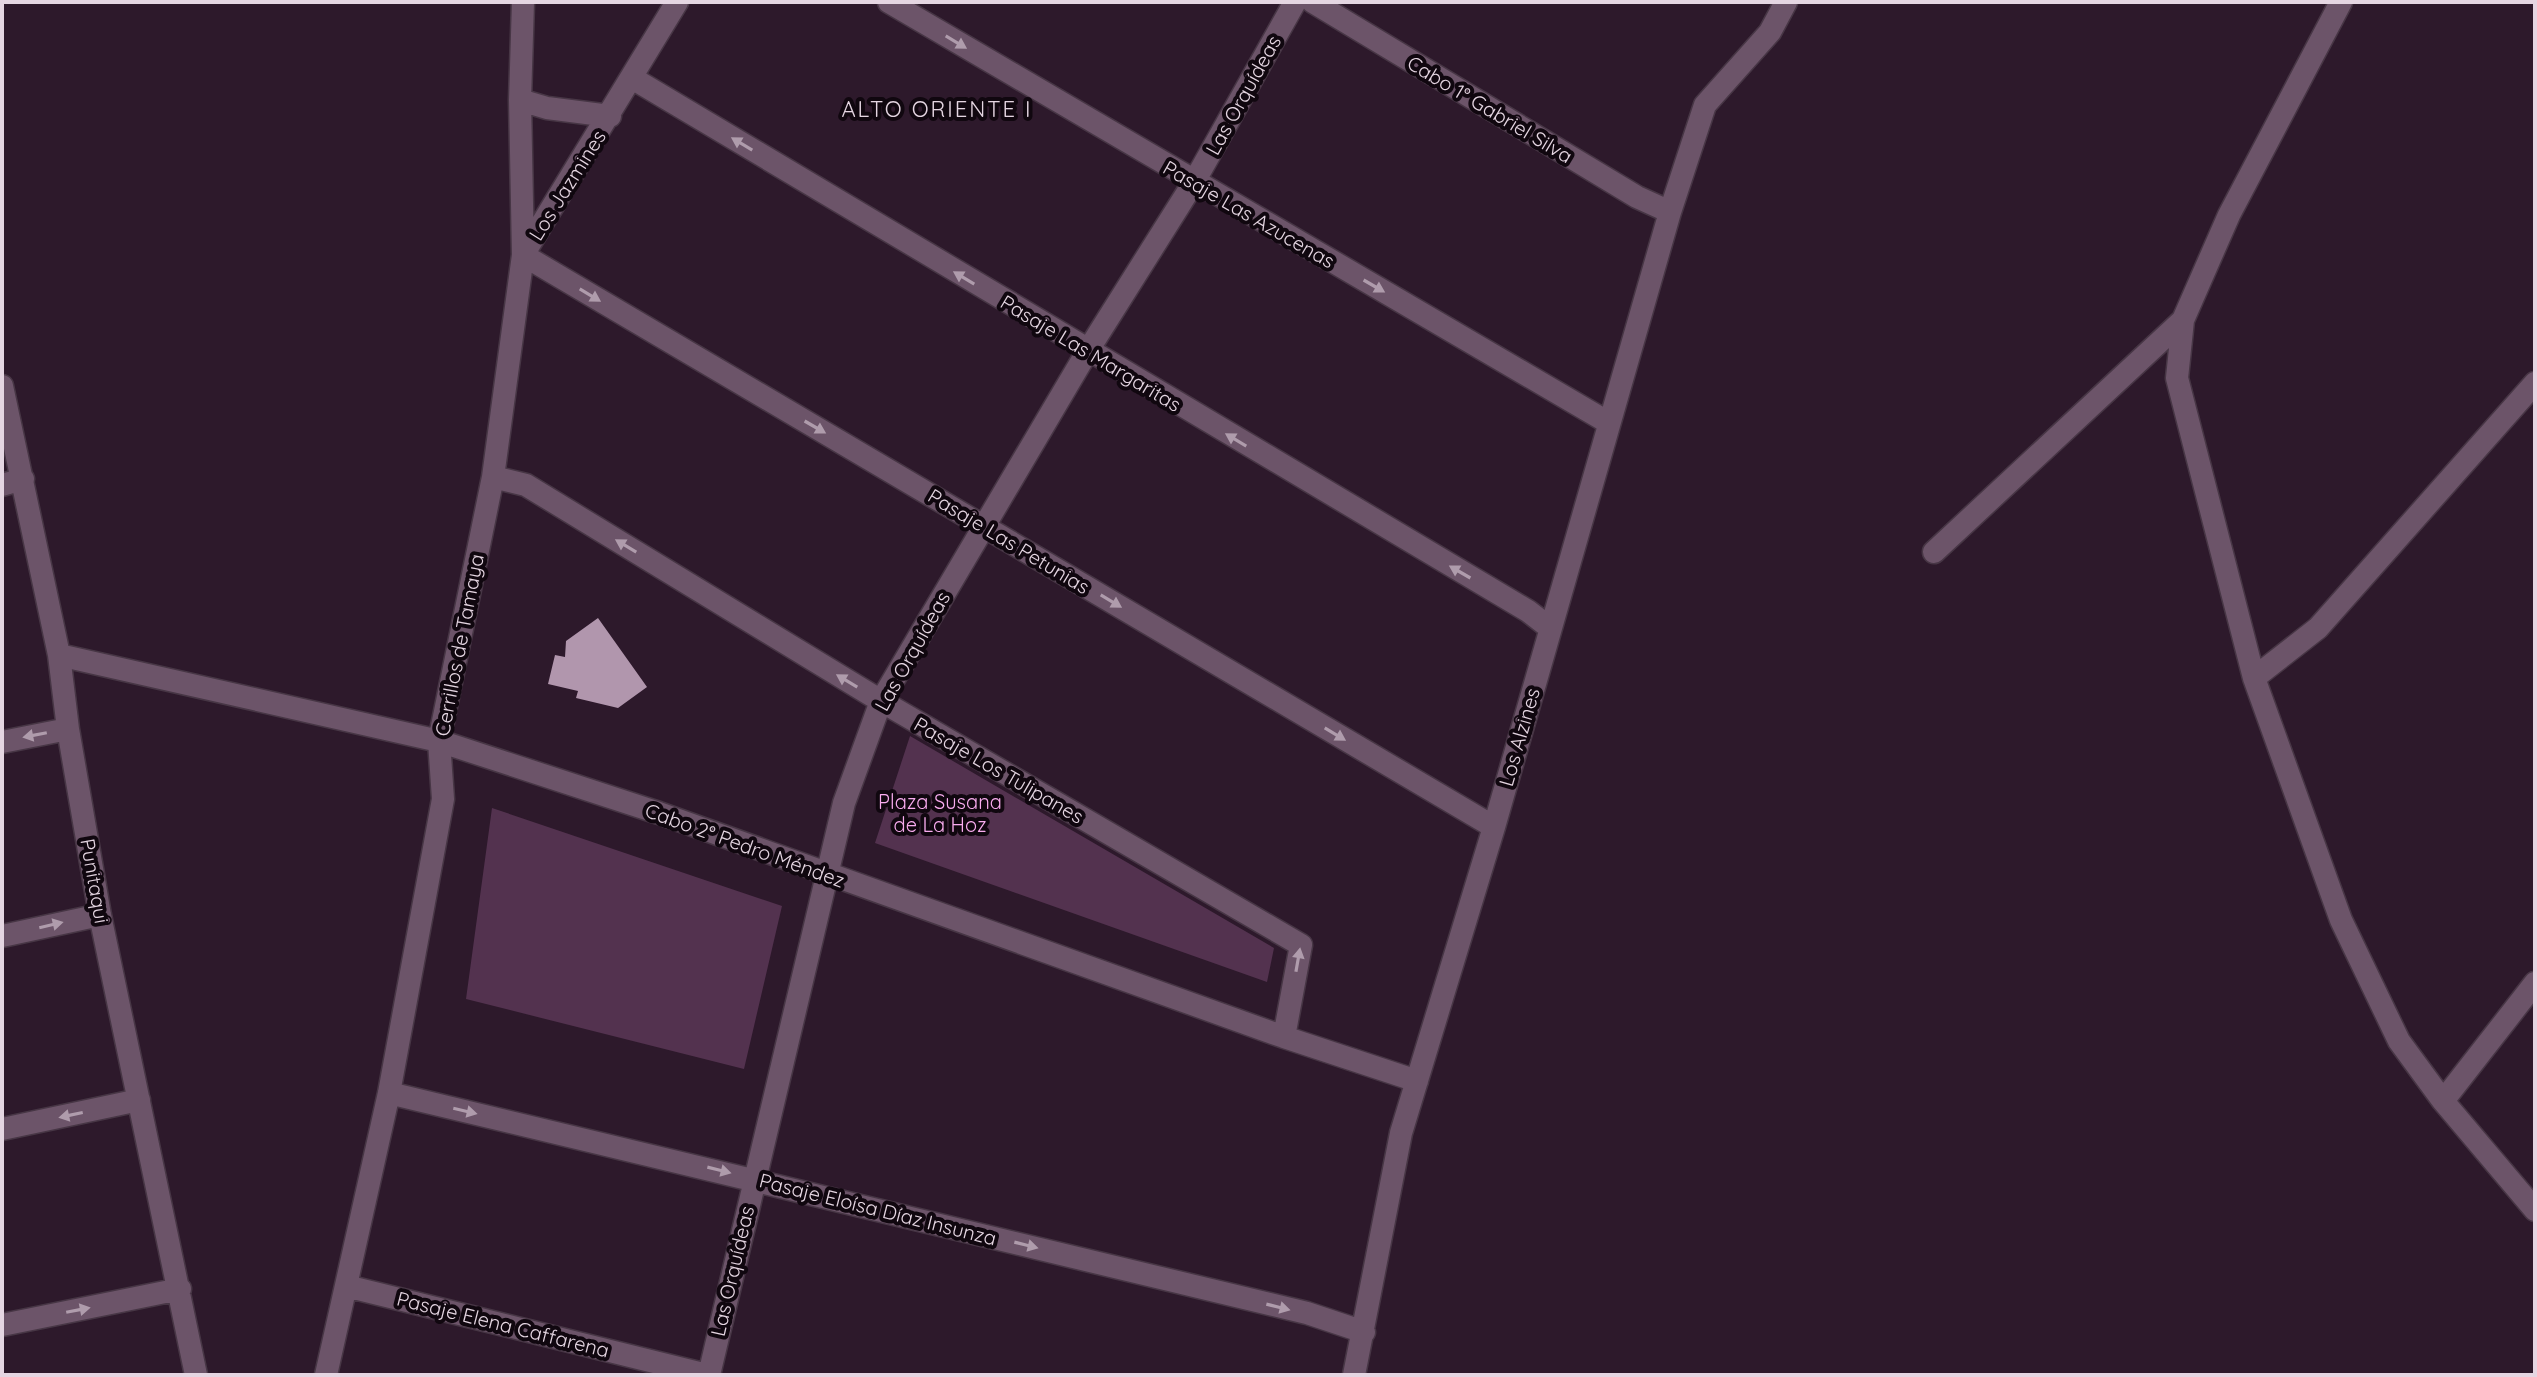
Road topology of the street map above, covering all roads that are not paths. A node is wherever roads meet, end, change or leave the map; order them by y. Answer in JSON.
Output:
{"nodes":[{"id":1,"x":523,"y":2,"type":"edge"},
{"id":2,"x":677,"y":2,"type":"edge"},
{"id":3,"x":889,"y":2,"type":"edge"},
{"id":4,"x":1295,"y":2,"type":"edge"},
{"id":5,"x":1313,"y":2,"type":"edge"},
{"id":6,"x":1786,"y":2,"type":"edge"},
{"id":7,"x":2341,"y":2,"type":"edge"},
{"id":8,"x":632,"y":78,"type":"junction"},
{"id":9,"x":520,"y":100,"type":"junction"},
{"id":10,"x":610,"y":116,"type":"junction"},
{"id":11,"x":1194,"y":182,"type":"junction"},
{"id":12,"x":1670,"y":212,"type":"junction"},
{"id":13,"x":523,"y":255,"type":"junction"},
{"id":14,"x":2183,"y":320,"type":"junction"},
{"id":15,"x":1087,"y":352,"type":"junction"},
{"id":16,"x":2535,"y":383,"type":"edge"},
{"id":17,"x":2,"y":386,"type":"edge"},
{"id":18,"x":1609,"y":423,"type":"junction"},
{"id":19,"x":493,"y":477,"type":"junction"},
{"id":20,"x":13,"y":482,"type":"edge"},
{"id":21,"x":983,"y":526,"type":"junction"},
{"id":22,"x":1934,"y":552,"type":"dead end"},
{"id":23,"x":1550,"y":628,"type":"junction"},
{"id":24,"x":59,"y":655,"type":"junction"},
{"id":25,"x":2254,"y":678,"type":"junction"},
{"id":26,"x":881,"y":701,"type":"junction"},
{"id":27,"x":68,"y":729,"type":"junction"},
{"id":28,"x":439,"y":741,"type":"junction"},
{"id":29,"x":2,"y":742,"type":"edge"},
{"id":30,"x":1494,"y":827,"type":"junction"},
{"id":31,"x":828,"y":874,"type":"junction"},
{"id":32,"x":100,"y":915,"type":"junction"},
{"id":33,"x":2,"y":936,"type":"edge"},
{"id":34,"x":2535,"y":983,"type":"edge"},
{"id":35,"x":1284,"y":1037,"type":"junction"},
{"id":36,"x":1417,"y":1081,"type":"junction"},
{"id":37,"x":389,"y":1093,"type":"junction"},
{"id":38,"x":139,"y":1100,"type":"junction"},
{"id":39,"x":2443,"y":1101,"type":"junction"},
{"id":40,"x":2,"y":1129,"type":"edge"},
{"id":41,"x":753,"y":1179,"type":"junction"},
{"id":42,"x":2535,"y":1210,"type":"edge"},
{"id":43,"x":346,"y":1286,"type":"junction"},
{"id":44,"x":180,"y":1289,"type":"junction"},
{"id":45,"x":2,"y":1325,"type":"edge"},
{"id":46,"x":1364,"y":1332,"type":"junction"},
{"id":47,"x":196,"y":1375,"type":"edge"},
{"id":48,"x":326,"y":1375,"type":"edge"},
{"id":49,"x":708,"y":1375,"type":"edge"},
{"id":50,"x":1354,"y":1375,"type":"edge"}],
"edges":[{"from":1,"to":9,"type":"street","name":"Cerrillos de Tamaya"},
{"from":2,"to":8,"type":"street","name":"Los Jazmines"},
{"from":3,"to":11,"type":"street","name":"Pasaje Las Azucenas","one_way":true},
{"from":4,"to":11,"type":"street","name":"Las Orquídeas"},
{"from":5,"to":12,"type":"street","name":"Cabo 1° Gabriel Silva"},
{"from":6,"to":12,"type":"street","name":"Los Alzines"},
{"from":7,"to":14,"type":"street"},
{"from":8,"to":10,"type":"street","name":"Los Jazmines"},
{"from":15,"to":8,"type":"street","name":"Pasaje Las Margaritas","one_way":true},
{"from":9,"to":10,"type":"street","name":"Los Jazmines"},
{"from":9,"to":13,"type":"street","name":"Cerrillos de Tamaya"},
{"from":10,"to":13,"type":"street","name":"Los Jazmines"},
{"from":11,"to":15,"type":"street","name":"Las Orquídeas"},
{"from":11,"to":18,"type":"street","name":"Pasaje Las Azucenas","one_way":true},
{"from":12,"to":18,"type":"street","name":"Los Alzines"},
{"from":13,"to":19,"type":"street","name":"Cerrillos de Tamaya"},
{"from":13,"to":21,"type":"street","name":"Pasaje Las Petunias","one_way":true},
{"from":14,"to":22,"type":"street"},
{"from":14,"to":25,"type":"street"},
{"from":15,"to":21,"type":"street","name":"Las Orquídeas"},
{"from":23,"to":15,"type":"street","name":"Pasaje Las Margaritas","one_way":true},
{"from":16,"to":25,"type":"street"},
{"from":17,"to":20,"type":"street","name":"Punitaqui"},
{"from":18,"to":23,"type":"street","name":"Los Alzines"},
{"from":26,"to":19,"type":"street","name":"Pasaje Los Tulipanes","one_way":true},
{"from":19,"to":28,"type":"street","name":"Cerrillos de Tamaya"},
{"from":20,"to":24,"type":"street","name":"Punitaqui"},
{"from":21,"to":26,"type":"street","name":"Las Orquídeas"},
{"from":21,"to":30,"type":"street","name":"Pasaje Las Petunias","one_way":true},
{"from":23,"to":30,"type":"street","name":"Los Alzines"},
{"from":24,"to":27,"type":"street","name":"Punitaqui"},
{"from":24,"to":28,"type":"street","name":"Cabo 2° Pedro Méndez"},
{"from":25,"to":39,"type":"street"},
{"from":26,"to":31,"type":"street","name":"Las Orquídeas"},
{"from":35,"to":26,"type":"street","name":"Pasaje Los Tulipanes","one_way":true},
{"from":27,"to":29,"type":"street","one_way":true},
{"from":27,"to":32,"type":"street","name":"Punitaqui"},
{"from":28,"to":31,"type":"street","name":"Cabo 2° Pedro Méndez"},
{"from":28,"to":37,"type":"street","name":"Cerrillos de Tamaya"},
{"from":30,"to":36,"type":"street","name":"Los Alzines"},
{"from":31,"to":35,"type":"street","name":"Cabo 2° Pedro Méndez"},
{"from":31,"to":41,"type":"street","name":"Las Orquídeas"},
{"from":33,"to":32,"type":"street","one_way":true},
{"from":32,"to":38,"type":"street","name":"Punitaqui"},
{"from":34,"to":39,"type":"street"},
{"from":35,"to":36,"type":"street","name":"Cabo 2° Pedro Méndez"},
{"from":36,"to":46,"type":"street","name":"Los Alzines"},
{"from":37,"to":41,"type":"street","name":"Pasaje Eloísa Díaz Insunza","one_way":true},
{"from":37,"to":43,"type":"street","name":"Cerrillos de Tamaya"},
{"from":38,"to":40,"type":"street","one_way":true},
{"from":38,"to":44,"type":"street","name":"Punitaqui"},
{"from":39,"to":42,"type":"street"},
{"from":41,"to":46,"type":"street","name":"Pasaje Eloísa Díaz Insunza","one_way":true},
{"from":41,"to":49,"type":"street","name":"Las Orquídeas"},
{"from":43,"to":48,"type":"street","name":"Cerrillos de Tamaya"},
{"from":43,"to":49,"type":"street","name":"Pasaje Elena Caffarena"},
{"from":45,"to":44,"type":"street","one_way":true},
{"from":44,"to":47,"type":"street","name":"Punitaqui"},
{"from":46,"to":50,"type":"street","name":"Los Alzines"}]}
